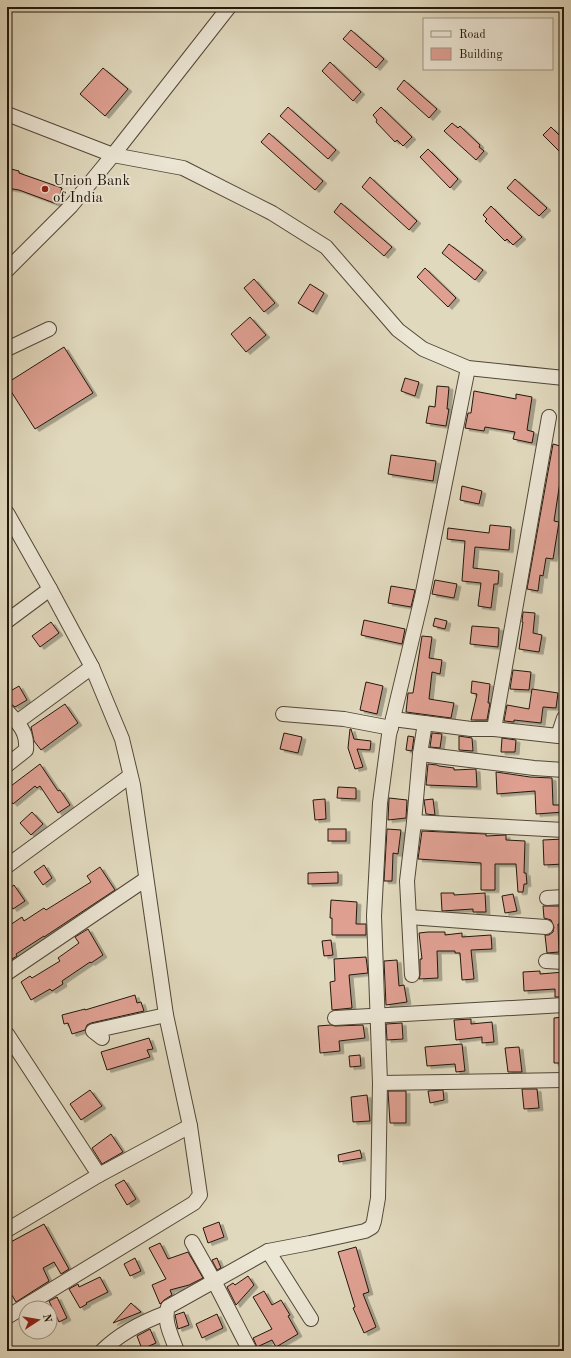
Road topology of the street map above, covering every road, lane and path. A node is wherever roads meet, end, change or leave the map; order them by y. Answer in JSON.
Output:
{"nodes":[{"id":1,"x":229,"y":7,"type":"edge"},
{"id":2,"x":7,"y":114,"type":"edge"},
{"id":3,"x":113,"y":155,"type":"junction"},
{"id":4,"x":7,"y":270,"type":"edge"},
{"id":5,"x":49,"y":329,"type":"dead end"},
{"id":6,"x":7,"y":349,"type":"edge"},
{"id":7,"x":468,"y":368,"type":"junction"},
{"id":8,"x":564,"y":378,"type":"edge"},
{"id":9,"x":549,"y":417,"type":"dead end"},
{"id":10,"x":7,"y":513,"type":"edge"},
{"id":11,"x":50,"y":588,"type":"junction"},
{"id":12,"x":7,"y":621,"type":"edge"},
{"id":13,"x":92,"y":667,"type":"junction"},
{"id":14,"x":7,"y":712,"type":"edge"},
{"id":15,"x":283,"y":714,"type":"dead end"},
{"id":16,"x":564,"y":718,"type":"edge"},
{"id":17,"x":17,"y":722,"type":"junction"},
{"id":18,"x":392,"y":723,"type":"junction"},
{"id":19,"x":425,"y":723,"type":"junction"},
{"id":20,"x":494,"y":729,"type":"junction"},
{"id":21,"x":420,"y":754,"type":"junction"},
{"id":22,"x":7,"y":765,"type":"edge"},
{"id":23,"x":564,"y":770,"type":"edge"},
{"id":24,"x":130,"y":776,"type":"junction"},
{"id":25,"x":414,"y":822,"type":"junction"},
{"id":26,"x":564,"y":830,"type":"edge"},
{"id":27,"x":7,"y":866,"type":"edge"},
{"id":28,"x":146,"y":879,"type":"junction"},
{"id":29,"x":564,"y":897,"type":"edge"},
{"id":30,"x":547,"y":898,"type":"dead end"},
{"id":31,"x":409,"y":917,"type":"junction"},
{"id":32,"x":546,"y":927,"type":"dead end"},
{"id":33,"x":546,"y":962,"type":"dead end"},
{"id":34,"x":564,"y":962,"type":"edge"},
{"id":35,"x":7,"y":973,"type":"edge"},
{"id":36,"x":412,"y":975,"type":"dead end"},
{"id":37,"x":564,"y":1005,"type":"edge"},
{"id":38,"x":166,"y":1016,"type":"junction"},
{"id":39,"x":378,"y":1016,"type":"junction"},
{"id":40,"x":335,"y":1018,"type":"dead end"},
{"id":41,"x":7,"y":1034,"type":"edge"},
{"id":42,"x":102,"y":1038,"type":"dead end"},
{"id":43,"x":564,"y":1080,"type":"edge"},
{"id":44,"x":380,"y":1083,"type":"junction"},
{"id":45,"x":190,"y":1126,"type":"junction"},
{"id":46,"x":99,"y":1175,"type":"junction"},
{"id":47,"x":8,"y":1228,"type":"edge"},
{"id":48,"x":192,"y":1242,"type":"dead end"},
{"id":49,"x":268,"y":1251,"type":"junction"},
{"id":50,"x":214,"y":1281,"type":"junction"},
{"id":51,"x":166,"y":1313,"type":"junction"},
{"id":52,"x":7,"y":1317,"type":"edge"},
{"id":53,"x":311,"y":1319,"type":"dead end"},
{"id":54,"x":102,"y":1351,"type":"edge"},
{"id":55,"x":177,"y":1351,"type":"edge"},
{"id":56,"x":250,"y":1351,"type":"edge"}],
"edges":[{"from":1,"to":3,"type":"street"},
{"from":2,"to":3,"type":"street"},
{"from":3,"to":4,"type":"street"},
{"from":3,"to":7,"type":"street"},
{"from":5,"to":6,"type":"street"},
{"from":7,"to":8,"type":"street"},
{"from":7,"to":18,"type":"street"},
{"from":9,"to":20,"type":"street"},
{"from":10,"to":11,"type":"street"},
{"from":11,"to":12,"type":"street"},
{"from":11,"to":13,"type":"street"},
{"from":13,"to":17,"type":"street"},
{"from":13,"to":24,"type":"street"},
{"from":14,"to":17,"type":"street"},
{"from":15,"to":18,"type":"street"},
{"from":16,"to":20,"type":"street"},
{"from":17,"to":22,"type":"street"},
{"from":18,"to":19,"type":"street"},
{"from":18,"to":39,"type":"street"},
{"from":19,"to":20,"type":"street"},
{"from":19,"to":21,"type":"street"},
{"from":21,"to":23,"type":"street"},
{"from":21,"to":25,"type":"street"},
{"from":24,"to":27,"type":"street"},
{"from":24,"to":28,"type":"street"},
{"from":25,"to":26,"type":"street"},
{"from":25,"to":31,"type":"street"},
{"from":28,"to":35,"type":"street"},
{"from":28,"to":38,"type":"street"},
{"from":29,"to":30,"type":"street"},
{"from":31,"to":32,"type":"street"},
{"from":31,"to":36,"type":"street"},
{"from":33,"to":34,"type":"street"},
{"from":37,"to":39,"type":"street"},
{"from":38,"to":42,"type":"street"},
{"from":38,"to":45,"type":"street"},
{"from":39,"to":40,"type":"street"},
{"from":39,"to":44,"type":"street"},
{"from":41,"to":46,"type":"street"},
{"from":43,"to":44,"type":"street"},
{"from":44,"to":49,"type":"street"},
{"from":45,"to":46,"type":"street"},
{"from":45,"to":52,"type":"street"},
{"from":46,"to":47,"type":"street"},
{"from":48,"to":50,"type":"street"},
{"from":49,"to":50,"type":"street"},
{"from":49,"to":53,"type":"street"},
{"from":50,"to":51,"type":"street"},
{"from":50,"to":56,"type":"street"},
{"from":51,"to":54,"type":"street"},
{"from":51,"to":55,"type":"street"}]}
